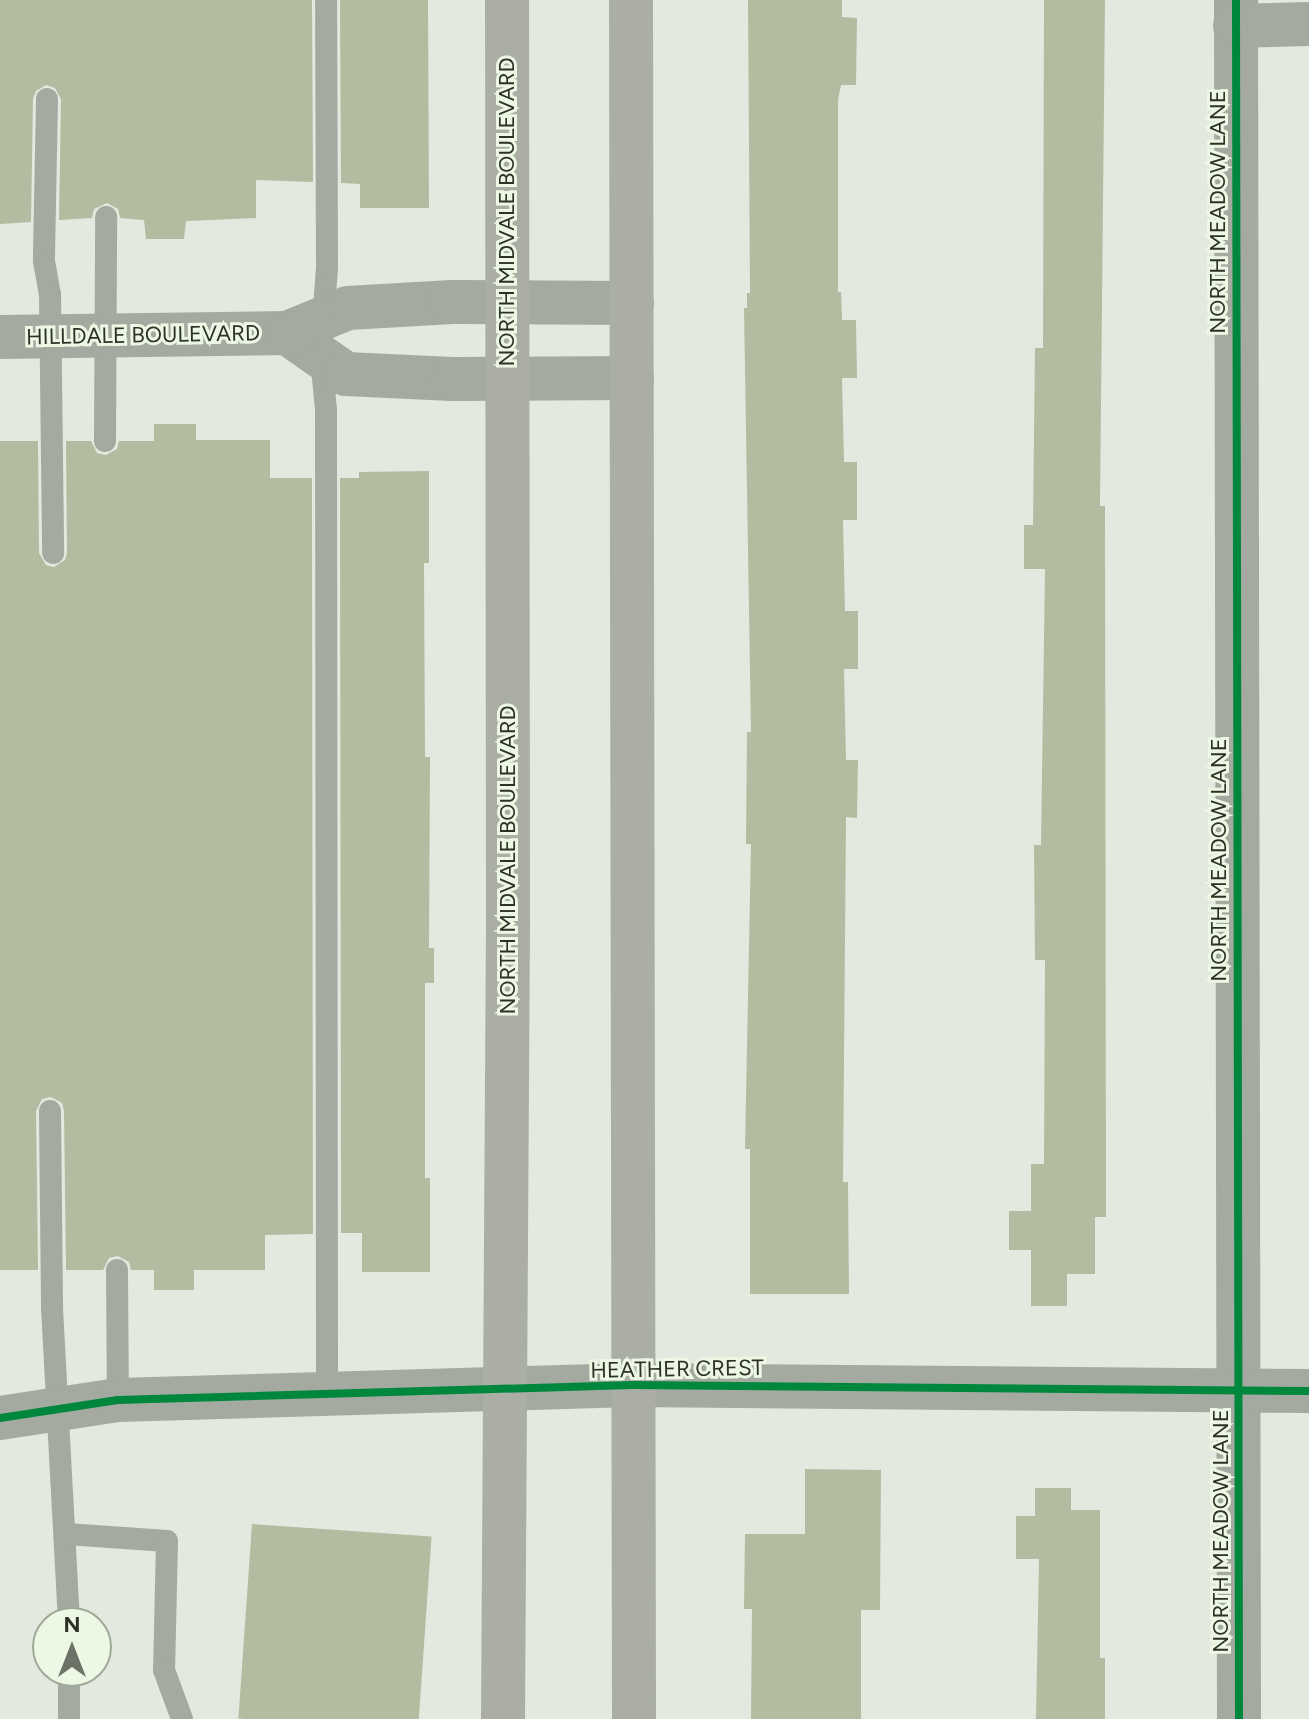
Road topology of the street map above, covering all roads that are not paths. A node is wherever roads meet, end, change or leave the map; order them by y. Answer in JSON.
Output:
{"nodes":[{"id":1,"x":326,"y":0,"type":"edge"},
{"id":2,"x":507,"y":0,"type":"edge"},
{"id":3,"x":631,"y":0,"type":"edge"},
{"id":4,"x":1235,"y":13,"type":"edge"},
{"id":5,"x":1309,"y":24,"type":"edge"},
{"id":6,"x":47,"y":99,"type":"dead end"},
{"id":7,"x":106,"y":217,"type":"dead end"},
{"id":8,"x":508,"y":303,"type":"junction"},
{"id":9,"x":632,"y":303,"type":"junction"},
{"id":10,"x":105,"y":335,"type":"junction"},
{"id":11,"x":310,"y":335,"type":"junction"},
{"id":12,"x":50,"y":336,"type":"junction"},
{"id":13,"x":0,"y":337,"type":"edge"},
{"id":14,"x":508,"y":378,"type":"junction"},
{"id":15,"x":632,"y":378,"type":"junction"},
{"id":16,"x":105,"y":441,"type":"dead end"},
{"id":17,"x":53,"y":553,"type":"dead end"},
{"id":18,"x":50,"y":1111,"type":"dead end"},
{"id":19,"x":117,"y":1270,"type":"dead end"},
{"id":20,"x":632,"y":1385,"type":"junction"},
{"id":21,"x":504,"y":1391,"type":"junction"},
{"id":22,"x":1309,"y":1391,"type":"edge"},
{"id":23,"x":327,"y":1392,"type":"junction"},
{"id":24,"x":1239,"y":1392,"type":"junction"},
{"id":25,"x":118,"y":1400,"type":"junction"},
{"id":26,"x":59,"y":1412,"type":"junction"},
{"id":27,"x":0,"y":1418,"type":"edge"},
{"id":28,"x":67,"y":1534,"type":"junction"},
{"id":29,"x":69,"y":1607,"type":"edge"},
{"id":30,"x":69,"y":1687,"type":"edge"},
{"id":31,"x":69,"y":1719,"type":"edge"},
{"id":32,"x":182,"y":1719,"type":"edge"},
{"id":33,"x":503,"y":1719,"type":"edge"},
{"id":34,"x":634,"y":1719,"type":"edge"},
{"id":35,"x":1239,"y":1719,"type":"edge"}],
"edges":[{"from":1,"to":11,"type":"lane"},
{"from":2,"to":8,"type":"main road","name":"NORTH MIDVALE BOULEVARD"},
{"from":3,"to":9,"type":"main road"},
{"from":4,"to":5,"type":"street"},
{"from":4,"to":24,"type":"street","name":"NORTH MEADOW LANE"},
{"from":6,"to":12,"type":"lane"},
{"from":7,"to":10,"type":"lane"},
{"from":8,"to":9,"type":"street","name":"HILLDALE BOULEVARD"},
{"from":8,"to":11,"type":"street","name":"HILLDALE BOULEVARD"},
{"from":8,"to":14,"type":"main road","name":"NORTH MIDVALE BOULEVARD"},
{"from":9,"to":15,"type":"main road"},
{"from":10,"to":11,"type":"street","name":"HILLDALE BOULEVARD"},
{"from":10,"to":12,"type":"street","name":"HILLDALE BOULEVARD"},
{"from":10,"to":16,"type":"lane"},
{"from":11,"to":14,"type":"street","name":"HILLDALE BOULEVARD"},
{"from":11,"to":23,"type":"lane"},
{"from":12,"to":13,"type":"street","name":"HILLDALE BOULEVARD"},
{"from":12,"to":17,"type":"lane"},
{"from":14,"to":15,"type":"street","name":"HILLDALE BOULEVARD"},
{"from":14,"to":21,"type":"main road","name":"NORTH MIDVALE BOULEVARD"},
{"from":15,"to":20,"type":"main road"},
{"from":18,"to":26,"type":"lane"},
{"from":19,"to":25,"type":"lane"},
{"from":20,"to":21,"type":"street","name":"HEATHER CREST"},
{"from":20,"to":24,"type":"street","name":"HEATHER CREST"},
{"from":20,"to":34,"type":"main road"},
{"from":21,"to":23,"type":"street","name":"HEATHER CREST"},
{"from":21,"to":33,"type":"main road","name":"NORTH MIDVALE BOULEVARD"},
{"from":22,"to":24,"type":"street","name":"HEATHER CREST"},
{"from":23,"to":25,"type":"street","name":"HEATHER CREST"},
{"from":24,"to":35,"type":"street","name":"NORTH MEADOW LANE"},
{"from":25,"to":26,"type":"street","name":"HEATHER CREST"},
{"from":26,"to":27,"type":"street","name":"HEATHER CREST"},
{"from":26,"to":28,"type":"lane"},
{"from":28,"to":29,"type":"lane"},
{"from":28,"to":32,"type":"lane"},
{"from":30,"to":31,"type":"lane"}]}
